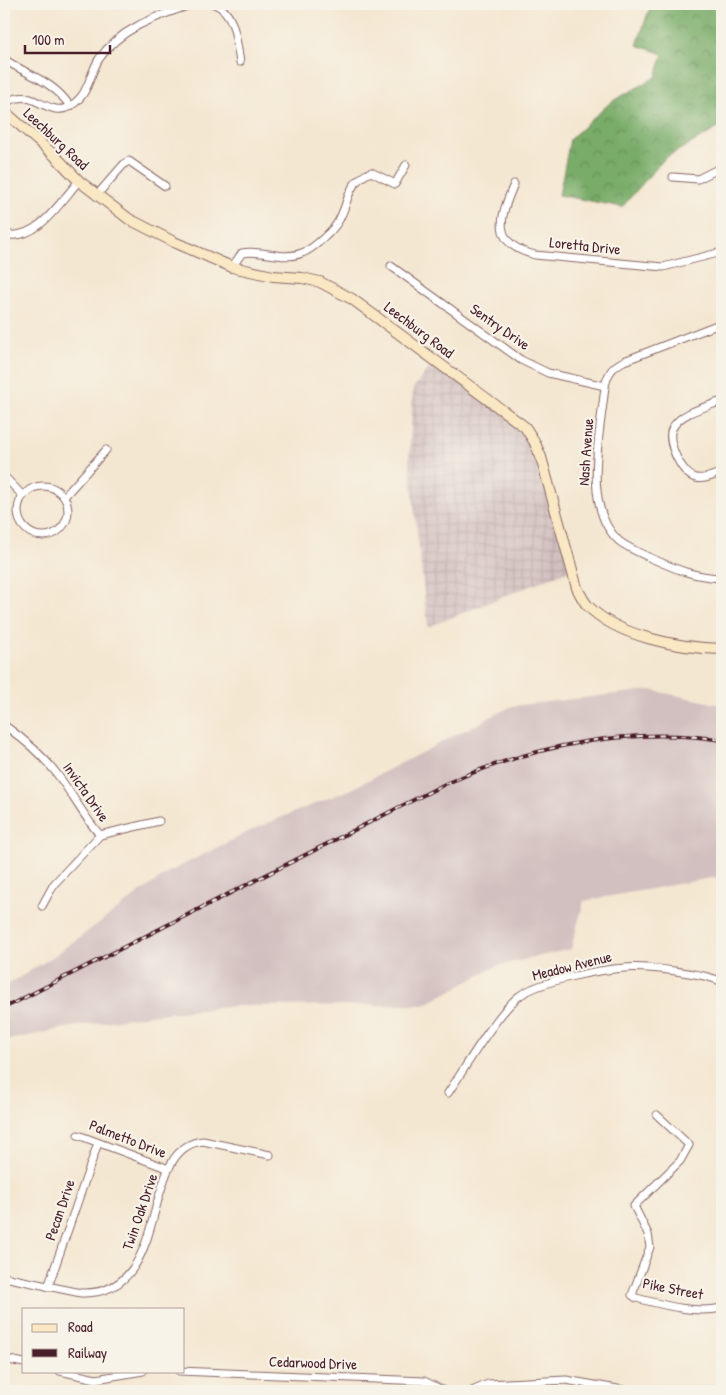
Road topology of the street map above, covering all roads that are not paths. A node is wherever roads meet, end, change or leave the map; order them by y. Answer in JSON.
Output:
{"nodes":[{"id":1,"x":193,"y":4,"type":"edge"},
{"id":2,"x":214,"y":4,"type":"edge"},
{"id":3,"x":4,"y":59,"type":"edge"},
{"id":4,"x":240,"y":62,"type":"dead end"},
{"id":5,"x":4,"y":103,"type":"edge"},
{"id":6,"x":70,"y":106,"type":"junction"},
{"id":7,"x":4,"y":111,"type":"edge"},
{"id":8,"x":406,"y":165,"type":"dead end"},
{"id":9,"x":722,"y":168,"type":"edge"},
{"id":10,"x":673,"y":177,"type":"dead end"},
{"id":11,"x":79,"y":182,"type":"junction"},
{"id":12,"x":514,"y":184,"type":"dead end"},
{"id":13,"x":165,"y":186,"type":"dead end"},
{"id":14,"x":96,"y":196,"type":"junction"},
{"id":15,"x":4,"y":234,"type":"edge"},
{"id":16,"x":722,"y":252,"type":"edge"},
{"id":17,"x":390,"y":266,"type":"dead end"},
{"id":18,"x":232,"y":267,"type":"junction"},
{"id":19,"x":722,"y":323,"type":"edge"},
{"id":20,"x":605,"y":386,"type":"junction"},
{"id":21,"x":722,"y":401,"type":"edge"},
{"id":22,"x":106,"y":450,"type":"dead end"},
{"id":23,"x":722,"y":472,"type":"edge"},
{"id":24,"x":4,"y":476,"type":"edge"},
{"id":25,"x":23,"y":496,"type":"junction"},
{"id":26,"x":64,"y":497,"type":"junction"},
{"id":27,"x":722,"y":578,"type":"edge"},
{"id":28,"x":722,"y":649,"type":"edge"},
{"id":29,"x":4,"y":725,"type":"edge"},
{"id":30,"x":159,"y":821,"type":"dead end"},
{"id":31,"x":100,"y":835,"type":"junction"},
{"id":32,"x":42,"y":906,"type":"dead end"},
{"id":33,"x":722,"y":982,"type":"edge"},
{"id":34,"x":448,"y":1093,"type":"dead end"},
{"id":35,"x":657,"y":1115,"type":"dead end"},
{"id":36,"x":78,"y":1135,"type":"dead end"},
{"id":37,"x":98,"y":1143,"type":"junction"},
{"id":38,"x":270,"y":1155,"type":"dead end"},
{"id":39,"x":169,"y":1169,"type":"junction"},
{"id":40,"x":4,"y":1277,"type":"edge"},
{"id":41,"x":48,"y":1287,"type":"junction"},
{"id":42,"x":722,"y":1308,"type":"edge"},
{"id":43,"x":4,"y":1359,"type":"edge"},
{"id":44,"x":22,"y":1364,"type":"edge"},
{"id":45,"x":185,"y":1371,"type":"edge"},
{"id":46,"x":64,"y":1372,"type":"edge"},
{"id":47,"x":138,"y":1372,"type":"edge"},
{"id":48,"x":444,"y":1391,"type":"edge"},
{"id":49,"x":472,"y":1391,"type":"edge"},
{"id":50,"x":629,"y":1391,"type":"edge"}],
"edges":[{"from":1,"to":6,"type":"street"},
{"from":2,"to":4,"type":"street"},
{"from":3,"to":6,"type":"street"},
{"from":5,"to":6,"type":"street"},
{"from":7,"to":11,"type":"street","name":"Leechburg Road"},
{"from":8,"to":18,"type":"street"},
{"from":9,"to":10,"type":"street"},
{"from":11,"to":14,"type":"street","name":"Leechburg Road"},
{"from":11,"to":15,"type":"street"},
{"from":12,"to":16,"type":"street","name":"Loretta Drive"},
{"from":13,"to":14,"type":"street"},
{"from":14,"to":18,"type":"street","name":"Leechburg Road"},
{"from":17,"to":20,"type":"street","name":"Sentry Drive"},
{"from":18,"to":28,"type":"street","name":"Leechburg Road"},
{"from":19,"to":20,"type":"street","name":"Nash Avenue"},
{"from":20,"to":27,"type":"street","name":"Nash Avenue"},
{"from":21,"to":23,"type":"street"},
{"from":22,"to":26,"type":"street"},
{"from":24,"to":25,"type":"street"},
{"from":25,"to":26,"type":"street"},
{"from":25,"to":26,"type":"street"},
{"from":29,"to":31,"type":"street","name":"Invicta Drive"},
{"from":30,"to":31,"type":"street","name":"Invicta Drive"},
{"from":31,"to":32,"type":"street"},
{"from":33,"to":34,"type":"street","name":"Meadow Avenue"},
{"from":35,"to":42,"type":"street","name":"Pike Street"},
{"from":36,"to":37,"type":"street","name":"Palmetto Drive"},
{"from":37,"to":39,"type":"street","name":"Palmetto Drive"},
{"from":37,"to":41,"type":"street","name":"Pecan Drive"},
{"from":38,"to":39,"type":"street","name":"Twin Oak Drive"},
{"from":39,"to":41,"type":"street","name":"Twin Oak Drive"},
{"from":40,"to":41,"type":"street","name":"Twin Oak Drive"},
{"from":43,"to":44,"type":"street"},
{"from":45,"to":48,"type":"street","name":"Cedarwood Drive"},
{"from":46,"to":47,"type":"street"},
{"from":49,"to":50,"type":"street"}]}
